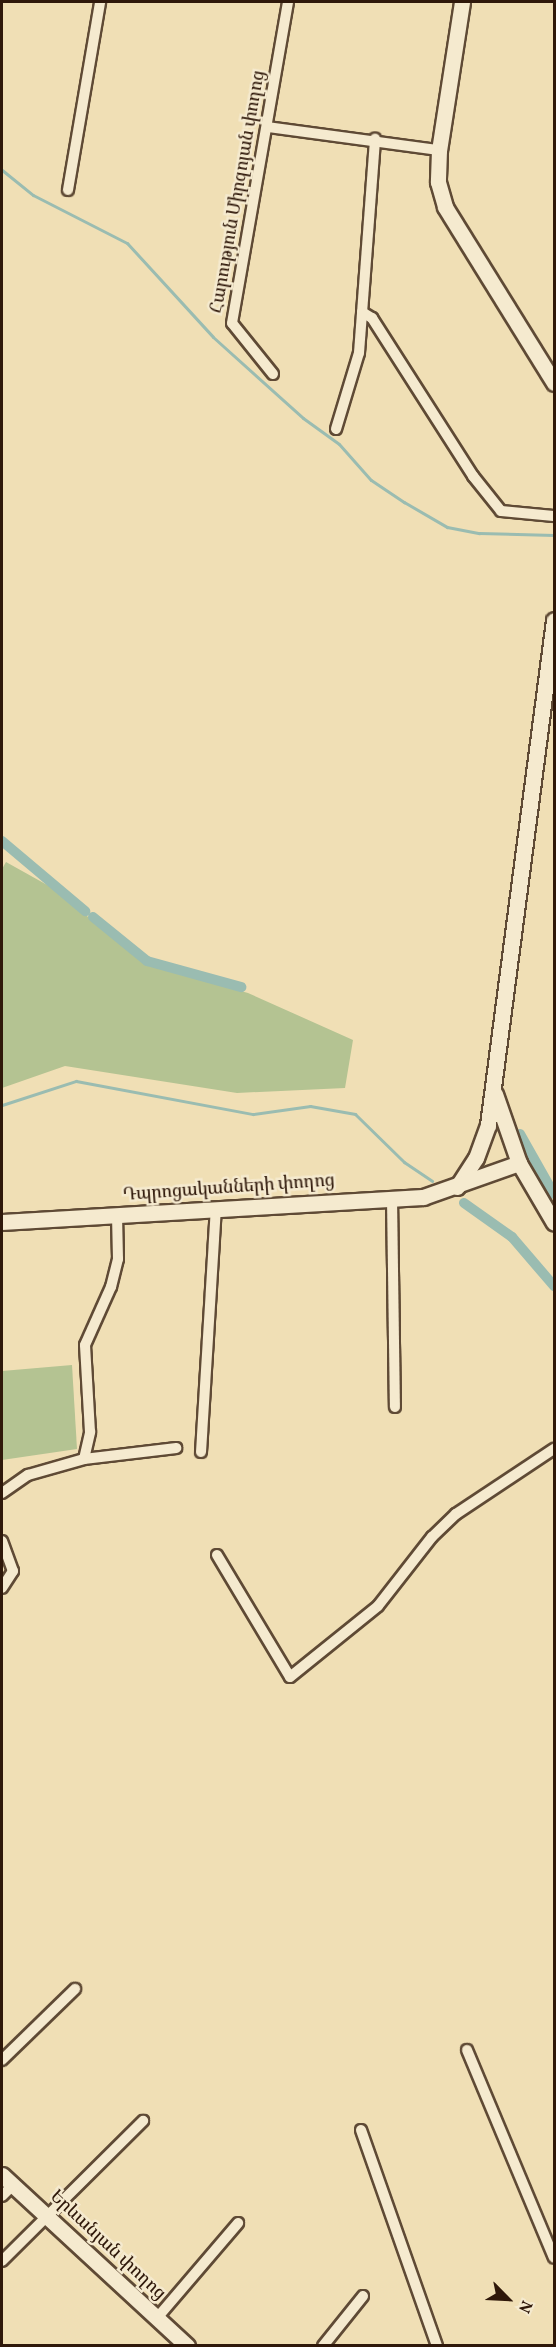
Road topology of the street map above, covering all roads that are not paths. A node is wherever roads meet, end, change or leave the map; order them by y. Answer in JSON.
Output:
{"nodes":[{"id":1,"x":100,"y":2,"type":"edge"},
{"id":2,"x":288,"y":2,"type":"edge"},
{"id":3,"x":462,"y":2,"type":"edge"},
{"id":4,"x":268,"y":127,"type":"junction"},
{"id":5,"x":375,"y":139,"type":"junction"},
{"id":6,"x":440,"y":150,"type":"junction"},
{"id":7,"x":68,"y":190,"type":"dead end"},
{"id":8,"x":362,"y":312,"type":"junction"},
{"id":9,"x":273,"y":374,"type":"dead end"},
{"id":10,"x":555,"y":383,"type":"edge"},
{"id":11,"x":336,"y":429,"type":"dead end"},
{"id":12,"x":555,"y":516,"type":"edge"},
{"id":13,"x":555,"y":620,"type":"edge"},
{"id":14,"x":493,"y":1088,"type":"junction"},
{"id":15,"x":519,"y":1163,"type":"junction"},
{"id":16,"x":457,"y":1187,"type":"junction"},
{"id":17,"x":392,"y":1198,"type":"junction"},
{"id":18,"x":216,"y":1210,"type":"junction"},
{"id":19,"x":117,"y":1216,"type":"junction"},
{"id":20,"x":2,"y":1222,"type":"edge"},
{"id":21,"x":555,"y":1223,"type":"edge"},
{"id":22,"x":394,"y":1407,"type":"dead end"},
{"id":23,"x":176,"y":1448,"type":"dead end"},
{"id":24,"x":555,"y":1449,"type":"edge"},
{"id":25,"x":201,"y":1452,"type":"dead end"},
{"id":26,"x":84,"y":1459,"type":"junction"},
{"id":27,"x":2,"y":1493,"type":"edge"},
{"id":28,"x":2,"y":1541,"type":"edge"},
{"id":29,"x":217,"y":1555,"type":"dead end"},
{"id":30,"x":2,"y":1588,"type":"edge"},
{"id":31,"x":75,"y":1989,"type":"dead end"},
{"id":32,"x":467,"y":2050,"type":"dead end"},
{"id":33,"x":2,"y":2060,"type":"edge"},
{"id":34,"x":143,"y":2121,"type":"dead end"},
{"id":35,"x":361,"y":2130,"type":"dead end"},
{"id":36,"x":2,"y":2175,"type":"edge"},
{"id":37,"x":7,"y":2191,"type":"edge"},
{"id":38,"x":46,"y":2216,"type":"junction"},
{"id":39,"x":238,"y":2223,"type":"dead end"},
{"id":40,"x":555,"y":2258,"type":"edge"},
{"id":41,"x":2,"y":2261,"type":"edge"},
{"id":42,"x":363,"y":2296,"type":"dead end"},
{"id":43,"x":157,"y":2318,"type":"junction"},
{"id":44,"x":187,"y":2346,"type":"edge"},
{"id":45,"x":323,"y":2346,"type":"edge"},
{"id":46,"x":437,"y":2346,"type":"edge"}],
"edges":[{"from":1,"to":7,"type":"street"},
{"from":2,"to":4,"type":"street","name":"Հարություն Միրզոյան փողոց"},
{"from":3,"to":6,"type":"main road"},
{"from":4,"to":5,"type":"street"},
{"from":4,"to":9,"type":"street","name":"Հարություն Միրզոյան փողոց"},
{"from":5,"to":6,"type":"street"},
{"from":5,"to":8,"type":"street"},
{"from":6,"to":10,"type":"main road"},
{"from":8,"to":11,"type":"street"},
{"from":8,"to":12,"type":"street"},
{"from":13,"to":14,"type":"main road"},
{"from":14,"to":15,"type":"main road"},
{"from":14,"to":16,"type":"main road"},
{"from":15,"to":16,"type":"main road","name":"Դպրոցականների փողոց"},
{"from":15,"to":21,"type":"main road"},
{"from":16,"to":17,"type":"main road","name":"Դպրոցականների փողոց"},
{"from":17,"to":18,"type":"main road","name":"Դպրոցականների փողոց"},
{"from":17,"to":22,"type":"street"},
{"from":18,"to":19,"type":"main road","name":"Դպրոցականների փողոց"},
{"from":18,"to":25,"type":"street"},
{"from":19,"to":20,"type":"main road","name":"Դպրոցականների փողոց"},
{"from":19,"to":26,"type":"street"},
{"from":23,"to":26,"type":"street"},
{"from":24,"to":29,"type":"street"},
{"from":26,"to":27,"type":"street"},
{"from":28,"to":30,"type":"street"},
{"from":31,"to":33,"type":"street"},
{"from":32,"to":40,"type":"street"},
{"from":34,"to":38,"type":"street"},
{"from":35,"to":46,"type":"street"},
{"from":36,"to":37,"type":"main road","name":"Երևանյան փողոց"},
{"from":37,"to":38,"type":"main road","name":"Երևանյան փողոց"},
{"from":38,"to":41,"type":"street"},
{"from":38,"to":43,"type":"main road","name":"Երևանյան փողոց"},
{"from":39,"to":43,"type":"street"},
{"from":42,"to":45,"type":"street"},
{"from":43,"to":44,"type":"main road","name":"Երևանյան փողոց"}]}
